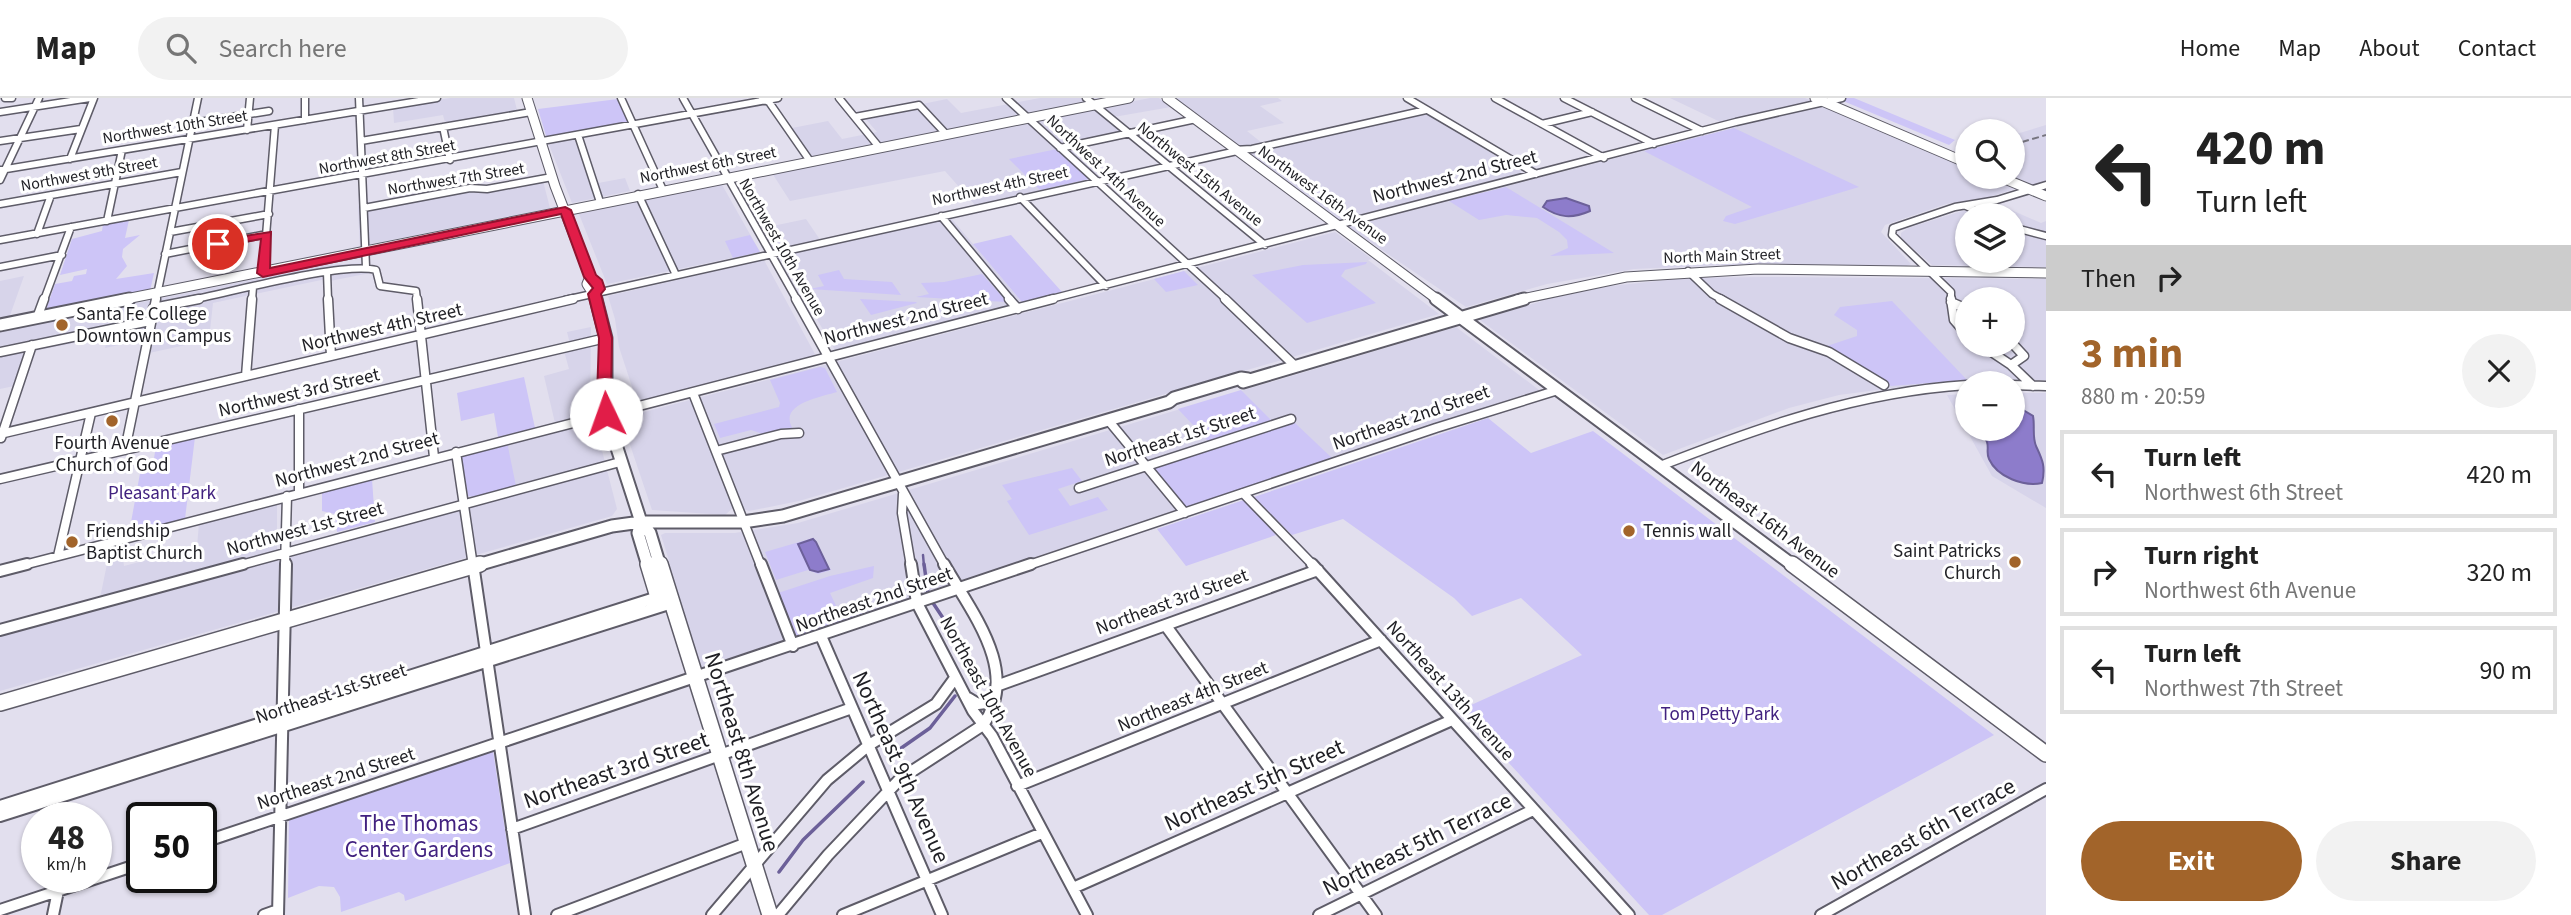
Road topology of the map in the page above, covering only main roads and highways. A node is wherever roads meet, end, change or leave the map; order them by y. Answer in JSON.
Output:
{"nodes":[{"id":1,"x":1129,"y":98,"type":"edge"},
{"id":2,"x":1167,"y":98,"type":"edge"},
{"id":3,"x":1818,"y":99,"type":"edge"},
{"id":4,"x":531,"y":112,"type":"road end"},
{"id":5,"x":1955,"y":158,"type":"edge"},
{"id":6,"x":552,"y":177,"type":"road end"},
{"id":7,"x":2025,"y":187,"type":"edge"},
{"id":8,"x":2046,"y":196,"type":"edge"},
{"id":9,"x":565,"y":210,"type":"junction"},
{"id":10,"x":2046,"y":273,"type":"edge"},
{"id":11,"x":1461,"y":317,"type":"junction"},
{"id":12,"x":0,"y":325,"type":"edge"},
{"id":13,"x":641,"y":522,"type":"junction"},
{"id":14,"x":694,"y":678,"type":"road end"},
{"id":15,"x":0,"y":703,"type":"edge"},
{"id":16,"x":2046,"y":754,"type":"edge"}],
"edges":[{"from":1,"to":9,"type":"main road","name":"Northwest 6th Street"},
{"from":2,"to":11,"type":"main road","name":"Northwest 16th Avenue"},
{"from":3,"to":5,"type":"main road"},
{"from":4,"to":6,"type":"main road"},
{"from":7,"to":8,"type":"main road"},
{"from":9,"to":12,"type":"main road","name":"Northwest 6th Street"},
{"from":9,"to":13,"type":"main road","name":"Northeast 8th Avenue"},
{"from":10,"to":11,"type":"main road","name":"North Main Street"},
{"from":11,"to":13,"type":"main road","name":"North Main Street"},
{"from":11,"to":16,"type":"main road","name":"Northeast 16th Avenue"},
{"from":13,"to":14,"type":"main road","name":"Northeast 8th Avenue"},
{"from":13,"to":15,"type":"main road","name":"North Main Street"}]}
